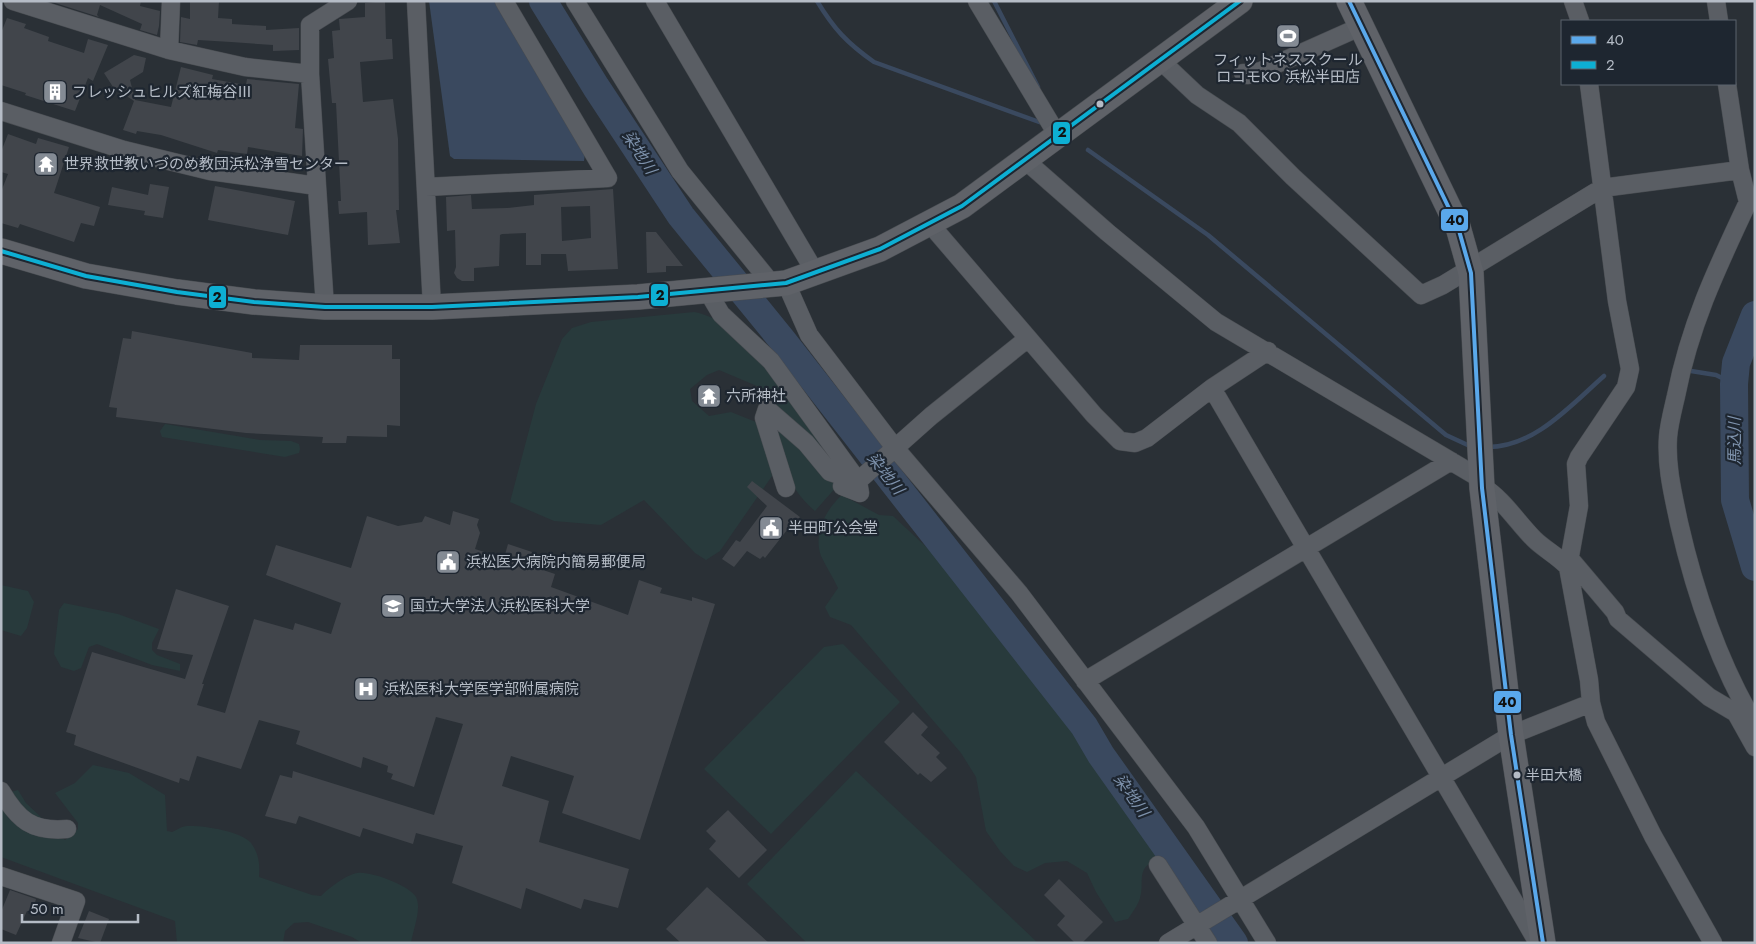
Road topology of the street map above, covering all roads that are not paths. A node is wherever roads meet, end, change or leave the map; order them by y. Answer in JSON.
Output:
{"nodes":[{"id":1,"x":13,"y":1,"type":"edge"},
{"id":2,"x":171,"y":1,"type":"edge"},
{"id":3,"x":348,"y":1,"type":"edge"},
{"id":4,"x":416,"y":1,"type":"edge"},
{"id":5,"x":504,"y":1,"type":"edge"},
{"id":6,"x":575,"y":1,"type":"edge"},
{"id":7,"x":655,"y":1,"type":"edge"},
{"id":8,"x":978,"y":1,"type":"edge"},
{"id":9,"x":1240,"y":1,"type":"edge"},
{"id":10,"x":1349,"y":1,"type":"edge"},
{"id":11,"x":1573,"y":1,"type":"edge"},
{"id":12,"x":1716,"y":1,"type":"edge"},
{"id":13,"x":1580,"y":20,"type":"edge"},
{"id":14,"x":1719,"y":20,"type":"edge"},
{"id":15,"x":1362,"y":26,"type":"junction"},
{"id":16,"x":169,"y":50,"type":"junction"},
{"id":17,"x":1160,"y":60,"type":"junction"},
{"id":18,"x":1243,"y":73,"type":"dead end"},
{"id":19,"x":310,"y":74,"type":"junction"},
{"id":20,"x":1589,"y":85,"type":"edge"},
{"id":21,"x":1727,"y":85,"type":"edge"},
{"id":22,"x":1,"y":111,"type":"edge"},
{"id":23,"x":1058,"y":136,"type":"junction"},
{"id":24,"x":1026,"y":161,"type":"junction"},
{"id":25,"x":1740,"y":170,"type":"junction"},
{"id":26,"x":317,"y":186,"type":"junction"},
{"id":27,"x":426,"y":187,"type":"junction"},
{"id":28,"x":1602,"y":188,"type":"junction"},
{"id":29,"x":930,"y":224,"type":"junction"},
{"id":30,"x":1,"y":251,"type":"edge"},
{"id":31,"x":1469,"y":268,"type":"junction"},
{"id":32,"x":815,"y":272,"type":"junction"},
{"id":33,"x":771,"y":284,"type":"junction"},
{"id":34,"x":708,"y":292,"type":"junction"},
{"id":35,"x":325,"y":307,"type":"junction"},
{"id":36,"x":432,"y":307,"type":"junction"},
{"id":37,"x":1027,"y":338,"type":"junction"},
{"id":38,"x":1268,"y":351,"type":"junction"},
{"id":39,"x":1212,"y":388,"type":"junction"},
{"id":40,"x":893,"y":450,"type":"junction"},
{"id":41,"x":1451,"y":461,"type":"junction"},
{"id":42,"x":1481,"y":474,"type":"junction"},
{"id":43,"x":854,"y":481,"type":"junction"},
{"id":44,"x":786,"y":488,"type":"dead end"},
{"id":45,"x":1304,"y":548,"type":"junction"},
{"id":46,"x":1569,"y":563,"type":"junction"},
{"id":47,"x":1085,"y":681,"type":"junction"},
{"id":48,"x":1591,"y":703,"type":"junction"},
{"id":49,"x":1755,"y":724,"type":"edge"},
{"id":50,"x":1511,"y":735,"type":"junction"},
{"id":51,"x":1755,"y":747,"type":"edge"},
{"id":52,"x":1443,"y":778,"type":"junction"},
{"id":53,"x":1,"y":791,"type":"edge"},
{"id":54,"x":67,"y":829,"type":"dead end"},
{"id":55,"x":1158,"y":865,"type":"dead end"},
{"id":56,"x":1,"y":876,"type":"edge"},
{"id":57,"x":1240,"y":898,"type":"junction"},
{"id":58,"x":1197,"y":925,"type":"junction"},
{"id":59,"x":60,"y":943,"type":"edge"},
{"id":60,"x":1168,"y":943,"type":"edge"},
{"id":61,"x":1208,"y":943,"type":"edge"},
{"id":62,"x":1267,"y":943,"type":"edge"},
{"id":63,"x":1538,"y":943,"type":"edge"},
{"id":64,"x":1543,"y":943,"type":"edge"},
{"id":65,"x":1713,"y":943,"type":"edge"}],
"edges":[{"from":1,"to":16,"type":"street"},
{"from":2,"to":16,"type":"street"},
{"from":3,"to":19,"type":"street"},
{"from":4,"to":27,"type":"street"},
{"from":5,"to":27,"type":"street"},
{"from":6,"to":33,"type":"street"},
{"from":7,"to":32,"type":"street"},
{"from":8,"to":23,"type":"street"},
{"from":9,"to":17,"type":"street"},
{"from":10,"to":15,"type":"street"},
{"from":11,"to":13,"type":"street"},
{"from":12,"to":14,"type":"street"},
{"from":15,"to":18,"type":"street"},
{"from":15,"to":31,"type":"street"},
{"from":16,"to":19,"type":"street"},
{"from":17,"to":23,"type":"street"},
{"from":17,"to":31,"type":"street"},
{"from":19,"to":26,"type":"street"},
{"from":20,"to":28,"type":"street"},
{"from":21,"to":25,"type":"street"},
{"from":22,"to":26,"type":"street"},
{"from":23,"to":24,"type":"street"},
{"from":24,"to":29,"type":"street"},
{"from":24,"to":38,"type":"street"},
{"from":25,"to":28,"type":"street"},
{"from":25,"to":49,"type":"street"},
{"from":26,"to":35,"type":"street"},
{"from":27,"to":36,"type":"street"},
{"from":28,"to":31,"type":"street"},
{"from":28,"to":46,"type":"street"},
{"from":29,"to":32,"type":"street"},
{"from":29,"to":37,"type":"street"},
{"from":30,"to":35,"type":"street"},
{"from":31,"to":42,"type":"street"},
{"from":32,"to":33,"type":"street"},
{"from":33,"to":34,"type":"street"},
{"from":33,"to":40,"type":"street"},
{"from":34,"to":36,"type":"street"},
{"from":34,"to":43,"type":"street"},
{"from":35,"to":36,"type":"street"},
{"from":37,"to":39,"type":"street"},
{"from":37,"to":40,"type":"street"},
{"from":38,"to":39,"type":"street"},
{"from":38,"to":41,"type":"street"},
{"from":39,"to":45,"type":"street"},
{"from":40,"to":43,"type":"street"},
{"from":40,"to":47,"type":"street"},
{"from":41,"to":42,"type":"street"},
{"from":41,"to":45,"type":"street"},
{"from":42,"to":46,"type":"street"},
{"from":42,"to":50,"type":"street"},
{"from":43,"to":44,"type":"street"},
{"from":45,"to":47,"type":"street"},
{"from":45,"to":52,"type":"street"},
{"from":46,"to":48,"type":"street"},
{"from":46,"to":51,"type":"street"},
{"from":47,"to":57,"type":"street"},
{"from":48,"to":50,"type":"street"},
{"from":48,"to":65,"type":"street"},
{"from":50,"to":52,"type":"street"},
{"from":50,"to":64,"type":"street"},
{"from":52,"to":57,"type":"street"},
{"from":52,"to":63,"type":"street"},
{"from":53,"to":54,"type":"street"},
{"from":55,"to":58,"type":"street"},
{"from":56,"to":59,"type":"street"},
{"from":57,"to":58,"type":"street"},
{"from":57,"to":62,"type":"street"},
{"from":58,"to":60,"type":"street"},
{"from":58,"to":61,"type":"street"}]}
